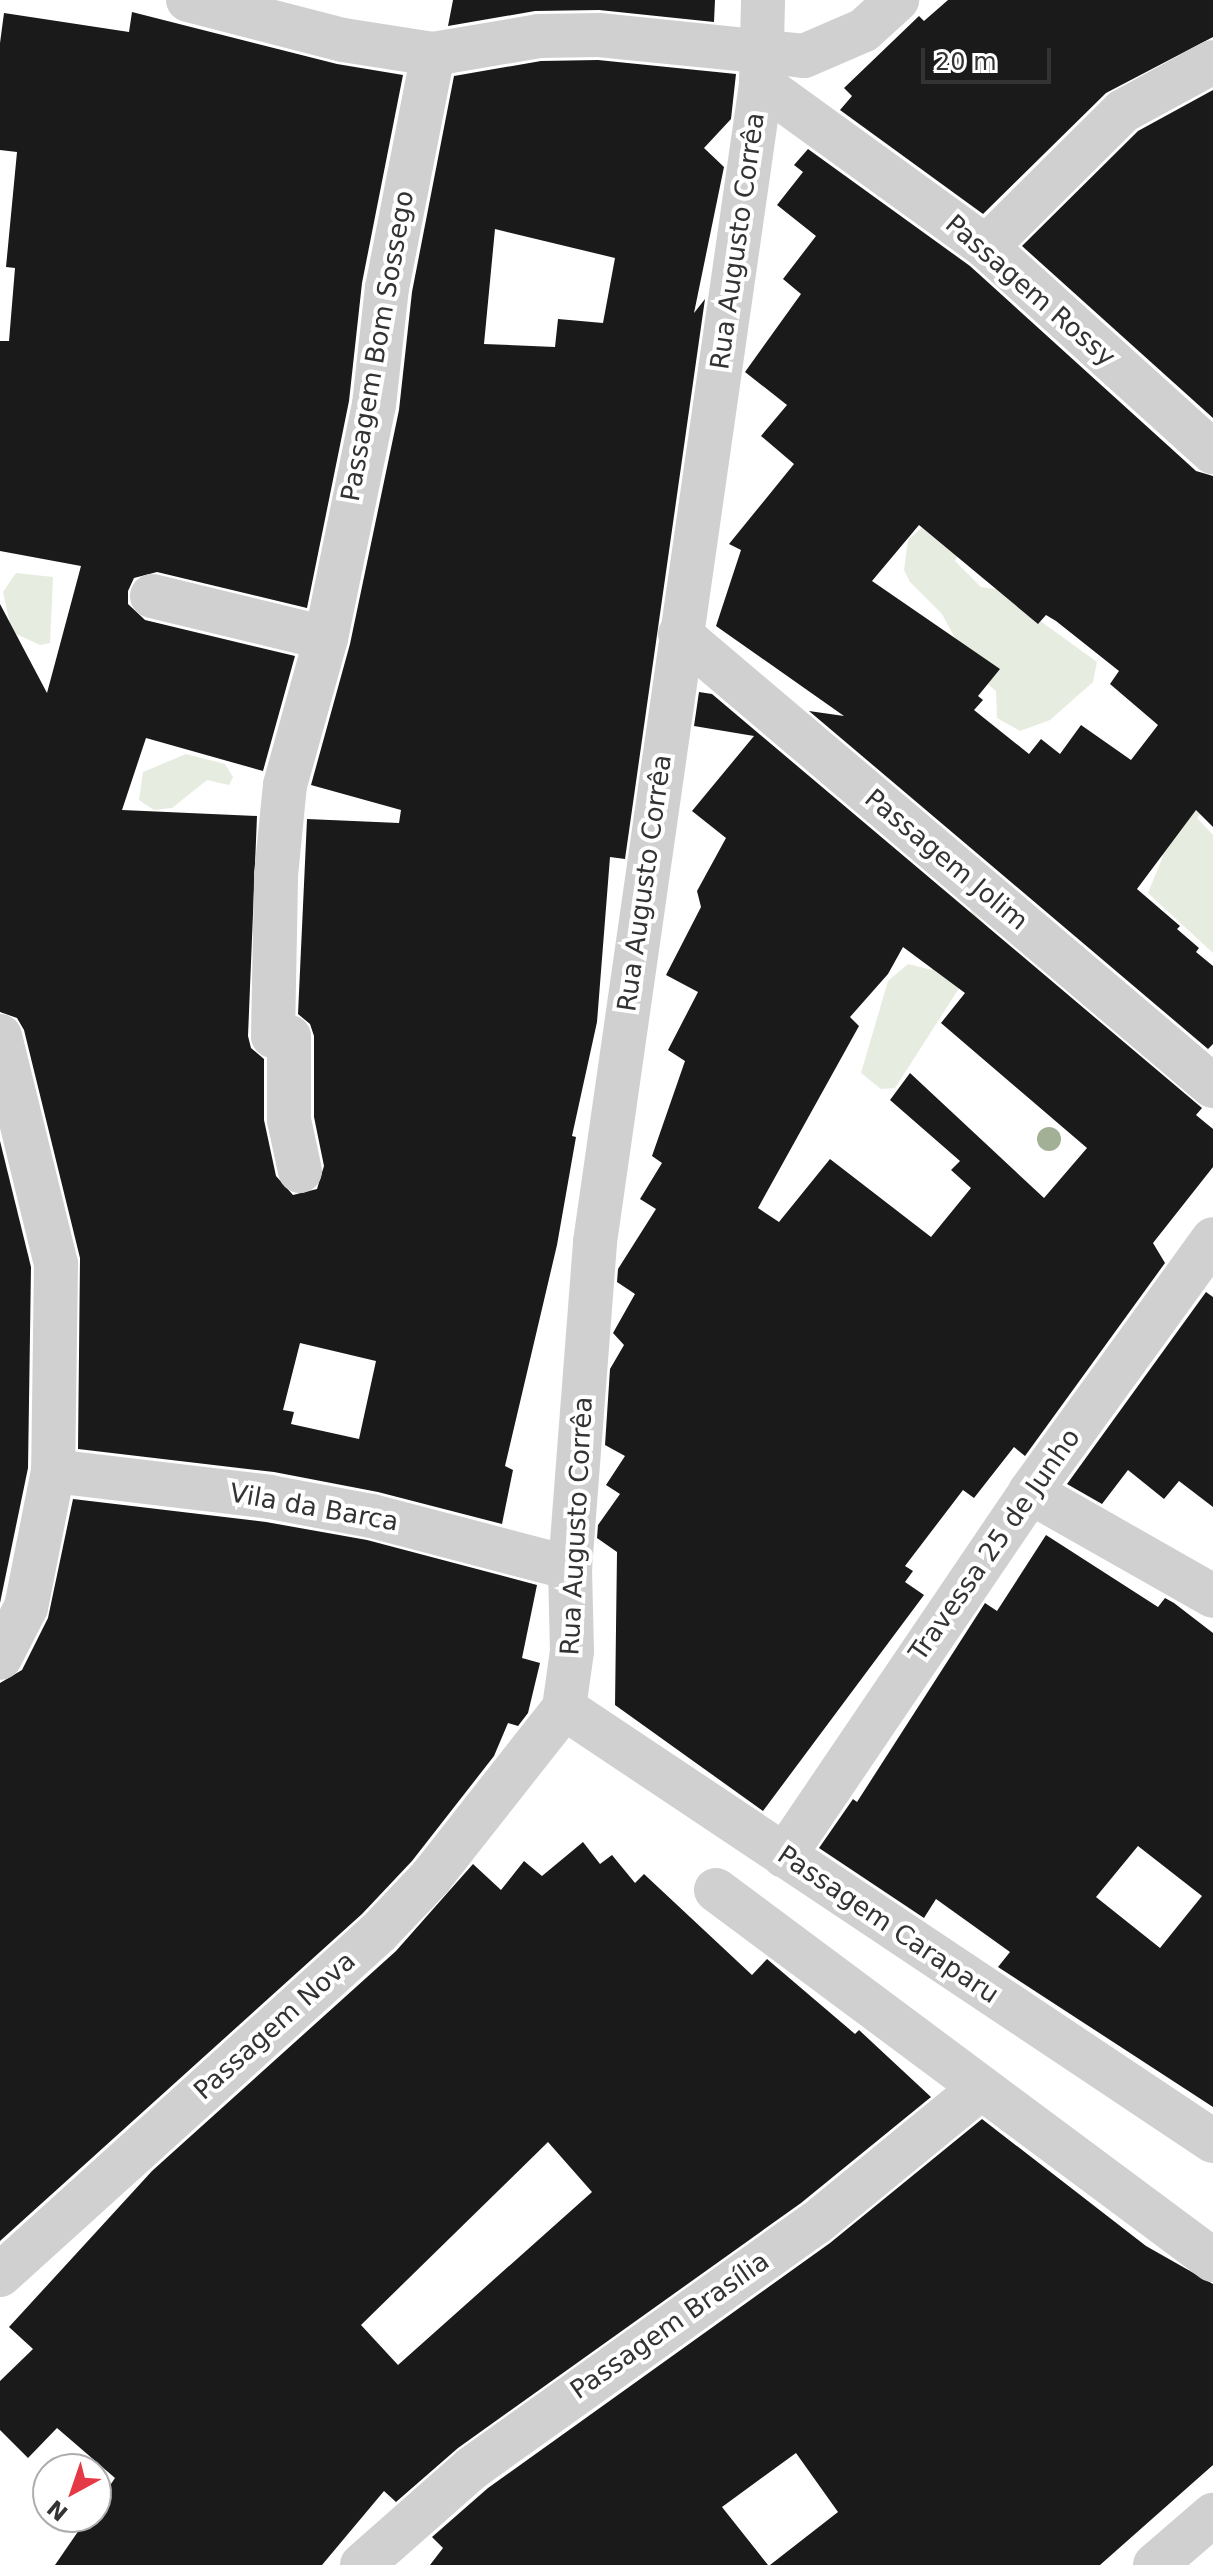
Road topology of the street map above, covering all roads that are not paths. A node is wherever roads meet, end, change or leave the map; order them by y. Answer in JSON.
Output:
{"nodes":[{"id":1,"x":763,"y":0,"type":"edge"},
{"id":2,"x":897,"y":0,"type":"edge"},
{"id":3,"x":201,"y":1,"type":"edge"},
{"id":4,"x":433,"y":54,"type":"junction"},
{"id":5,"x":1213,"y":62,"type":"edge"},
{"id":6,"x":760,"y":70,"type":"junction"},
{"id":7,"x":986,"y":247,"type":"junction"},
{"id":8,"x":1213,"y":452,"type":"edge"},
{"id":9,"x":152,"y":596,"type":"dead end"},
{"id":10,"x":680,"y":634,"type":"junction"},
{"id":11,"x":326,"y":638,"type":"junction"},
{"id":12,"x":0,"y":1036,"type":"edge"},
{"id":13,"x":1213,"y":1086,"type":"edge"},
{"id":14,"x":300,"y":1171,"type":"dead end"},
{"id":15,"x":1213,"y":1239,"type":"edge"},
{"id":16,"x":53,"y":1471,"type":"junction"},
{"id":17,"x":1030,"y":1492,"type":"junction"},
{"id":18,"x":570,"y":1568,"type":"junction"},
{"id":19,"x":1213,"y":1596,"type":"edge"},
{"id":20,"x":0,"y":1658,"type":"edge"},
{"id":21,"x":564,"y":1708,"type":"junction"},
{"id":22,"x":784,"y":1856,"type":"junction"},
{"id":23,"x":716,"y":1890,"type":"dead end"},
{"id":24,"x":980,"y":2089,"type":"junction"},
{"id":25,"x":1213,"y":2141,"type":"edge"},
{"id":26,"x":1213,"y":2260,"type":"edge"},
{"id":27,"x":0,"y":2275,"type":"edge"},
{"id":28,"x":1213,"y":2515,"type":"edge"},
{"id":29,"x":362,"y":2565,"type":"edge"},
{"id":30,"x":1155,"y":2565,"type":"edge"}],
"edges":[{"from":1,"to":6,"type":"street","name":"Rua Augusto Corrêa"},
{"from":2,"to":6,"type":"street"},
{"from":3,"to":4,"type":"street","name":"Passagem Rossy"},
{"from":4,"to":6,"type":"street","name":"Passagem Rossy"},
{"from":4,"to":11,"type":"street","name":"Passagem Bom Sossego"},
{"from":5,"to":7,"type":"street"},
{"from":6,"to":7,"type":"street","name":"Passagem Rossy"},
{"from":6,"to":10,"type":"street","name":"Rua Augusto Corrêa"},
{"from":7,"to":8,"type":"street","name":"Passagem Rossy"},
{"from":9,"to":11,"type":"street"},
{"from":10,"to":13,"type":"street","name":"Passagem Jolim"},
{"from":10,"to":18,"type":"street","name":"Rua Augusto Corrêa"},
{"from":11,"to":14,"type":"street","name":"Passagem Bom Sossego"},
{"from":12,"to":16,"type":"street"},
{"from":15,"to":17,"type":"street","name":"Travessa 25 de Junho"},
{"from":16,"to":18,"type":"street","name":"Vila da Barca"},
{"from":16,"to":20,"type":"street"},
{"from":17,"to":19,"type":"street"},
{"from":17,"to":22,"type":"street","name":"Travessa 25 de Junho"},
{"from":18,"to":21,"type":"street","name":"Rua Augusto Corrêa"},
{"from":21,"to":22,"type":"street","name":"Passagem Caraparu"},
{"from":21,"to":27,"type":"street","name":"Passagem Nova"},
{"from":22,"to":25,"type":"street","name":"Passagem Caraparu"},
{"from":23,"to":24,"type":"street"},
{"from":24,"to":26,"type":"street"},
{"from":24,"to":29,"type":"street","name":"Passagem Brasília"},
{"from":28,"to":30,"type":"street"}]}
